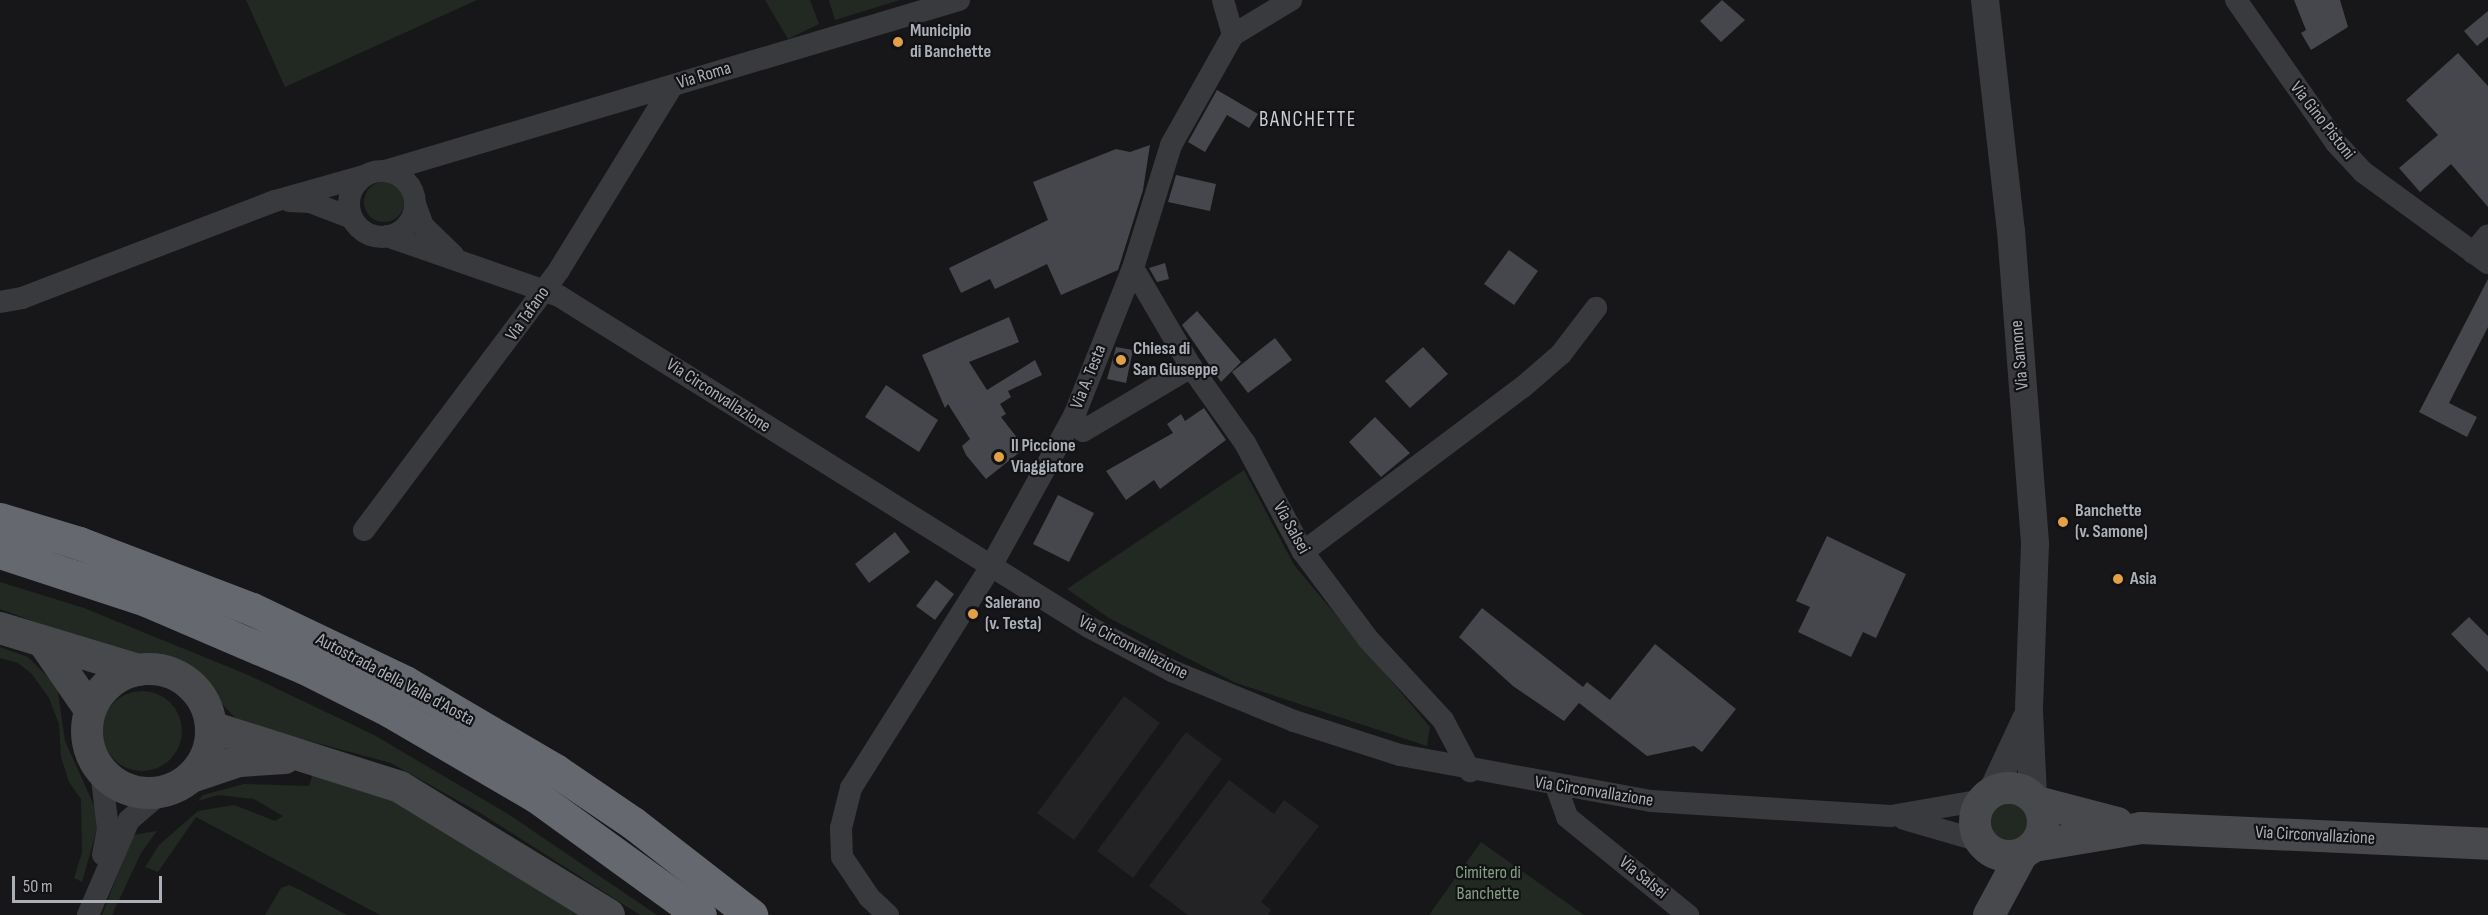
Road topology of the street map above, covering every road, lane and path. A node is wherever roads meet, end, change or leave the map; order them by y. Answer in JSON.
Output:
{"nodes":[{"id":1,"x":959,"y":0,"type":"edge"},
{"id":2,"x":1223,"y":0,"type":"edge"},
{"id":3,"x":1291,"y":0,"type":"edge"},
{"id":4,"x":1985,"y":0,"type":"edge"},
{"id":5,"x":2236,"y":0,"type":"edge"},
{"id":6,"x":1233,"y":35,"type":"junction"},
{"id":7,"x":672,"y":86,"type":"junction"},
{"id":8,"x":448,"y":150,"type":"junction"},
{"id":9,"x":375,"y":174,"type":"junction"},
{"id":10,"x":413,"y":196,"type":"junction"},
{"id":11,"x":275,"y":201,"type":"junction"},
{"id":12,"x":352,"y":218,"type":"junction"},
{"id":13,"x":2488,"y":235,"type":"edge"},
{"id":14,"x":387,"y":236,"type":"junction"},
{"id":15,"x":456,"y":258,"type":"junction"},
{"id":16,"x":2481,"y":258,"type":"edge"},
{"id":17,"x":1133,"y":268,"type":"junction"},
{"id":18,"x":544,"y":291,"type":"junction"},
{"id":19,"x":0,"y":303,"type":"edge"},
{"id":20,"x":1596,"y":308,"type":"dead end"},
{"id":21,"x":1191,"y":367,"type":"junction"},
{"id":22,"x":1074,"y":416,"type":"junction"},
{"id":23,"x":0,"y":519,"type":"edge"},
{"id":24,"x":364,"y":530,"type":"dead end"},
{"id":25,"x":0,"y":552,"type":"edge"},
{"id":26,"x":1303,"y":552,"type":"junction"},
{"id":27,"x":990,"y":568,"type":"junction"},
{"id":28,"x":0,"y":628,"type":"edge"},
{"id":29,"x":44,"y":643,"type":"junction"},
{"id":30,"x":138,"y":670,"type":"junction"},
{"id":31,"x":90,"y":710,"type":"junction"},
{"id":32,"x":2029,"y":711,"type":"junction"},
{"id":33,"x":211,"y":727,"type":"junction"},
{"id":34,"x":301,"y":758,"type":"junction"},
{"id":35,"x":101,"y":771,"type":"junction"},
{"id":36,"x":1470,"y":771,"type":"junction"},
{"id":37,"x":191,"y":777,"type":"junction"},
{"id":38,"x":1556,"y":786,"type":"junction"},
{"id":39,"x":162,"y":792,"type":"junction"},
{"id":40,"x":1988,"y":796,"type":"junction"},
{"id":41,"x":2035,"y":800,"type":"junction"},
{"id":42,"x":1891,"y":816,"type":"junction"},
{"id":43,"x":2141,"y":828,"type":"junction"},
{"id":44,"x":2488,"y":844,"type":"edge"},
{"id":45,"x":1983,"y":845,"type":"junction"},
{"id":46,"x":2028,"y":850,"type":"junction"},
{"id":47,"x":99,"y":882,"type":"junction"},
{"id":48,"x":88,"y":915,"type":"edge"},
{"id":49,"x":609,"y":915,"type":"edge"},
{"id":50,"x":700,"y":915,"type":"edge"},
{"id":51,"x":751,"y":915,"type":"edge"},
{"id":52,"x":888,"y":915,"type":"edge"},
{"id":53,"x":1688,"y":915,"type":"edge"},
{"id":54,"x":1984,"y":915,"type":"edge"},
{"id":55,"x":1989,"y":915,"type":"edge"}],
"edges":[{"from":1,"to":7,"type":"street","name":"Via Roma"},
{"from":2,"to":6,"type":"street"},
{"from":3,"to":6,"type":"street"},
{"from":4,"to":32,"type":"street","name":"Via Samone"},
{"from":5,"to":16,"type":"street","name":"Via Gino Pistoni"},
{"from":6,"to":17,"type":"street","name":"Via A. Testa"},
{"from":7,"to":8,"type":"street","name":"Via Roma"},
{"from":7,"to":18,"type":"street","name":"Via Tafano"},
{"from":8,"to":9,"type":"street","name":"Via Roma"},
{"from":8,"to":10,"type":"street"},
{"from":9,"to":10,"type":"street"},
{"from":9,"to":11,"type":"street","name":"Via Roma"},
{"from":9,"to":12,"type":"street"},
{"from":10,"to":14,"type":"street"},
{"from":10,"to":15,"type":"street","name":"Via Circonvallazione"},
{"from":11,"to":12,"type":"street"},
{"from":11,"to":19,"type":"street","name":"Via Roma"},
{"from":12,"to":14,"type":"street"},
{"from":13,"to":16,"type":"street"},
{"from":14,"to":15,"type":"street","name":"Via Circonvallazione"},
{"from":15,"to":18,"type":"street","name":"Via Circonvallazione"},
{"from":17,"to":21,"type":"street","name":"Via Salsei"},
{"from":17,"to":22,"type":"street","name":"Via A. Testa"},
{"from":18,"to":24,"type":"street","name":"Via Tafano"},
{"from":18,"to":27,"type":"street","name":"Via Circonvallazione"},
{"from":20,"to":26,"type":"street"},
{"from":21,"to":22,"type":"street"},
{"from":21,"to":26,"type":"street","name":"Via Salsei"},
{"from":22,"to":27,"type":"street","name":"Via A. Testa"},
{"from":23,"to":51,"type":"highway","name":"Autostrada della Valle d'Aosta"},
{"from":25,"to":50,"type":"highway","name":"Autostrada della Valle d'Aosta"},
{"from":26,"to":36,"type":"street","name":"Via Salsei"},
{"from":27,"to":36,"type":"street","name":"Via Circonvallazione"},
{"from":27,"to":52,"type":"street","name":"Via A. Testa"},
{"from":28,"to":29,"type":"main road"},
{"from":29,"to":30,"type":"main road"},
{"from":29,"to":31,"type":"main road"},
{"from":30,"to":31,"type":"main road"},
{"from":30,"to":33,"type":"main road"},
{"from":31,"to":35,"type":"main road"},
{"from":32,"to":40,"type":"street","name":"Via Samone"},
{"from":32,"to":41,"type":"street","name":"Via Samone"},
{"from":33,"to":34,"type":"main road"},
{"from":33,"to":37,"type":"main road"},
{"from":34,"to":37,"type":"main road"},
{"from":34,"to":49,"type":"main road"},
{"from":35,"to":39,"type":"main road"},
{"from":35,"to":47,"type":"street"},
{"from":36,"to":38,"type":"street","name":"Via Circonvallazione"},
{"from":37,"to":39,"type":"main road"},
{"from":38,"to":42,"type":"street","name":"Via Circonvallazione"},
{"from":38,"to":53,"type":"street","name":"Via Salsei"},
{"from":39,"to":47,"type":"street"},
{"from":40,"to":41,"type":"main road"},
{"from":40,"to":42,"type":"street","name":"Via Circonvallazione"},
{"from":40,"to":45,"type":"main road"},
{"from":41,"to":43,"type":"main road","name":"Via Circonvallazione"},
{"from":41,"to":46,"type":"main road"},
{"from":42,"to":45,"type":"street","name":"Via Circonvallazione"},
{"from":43,"to":44,"type":"main road","name":"Via Circonvallazione"},
{"from":43,"to":46,"type":"main road","name":"Via Circonvallazione"},
{"from":45,"to":46,"type":"main road"},
{"from":45,"to":54,"type":"main road"},
{"from":46,"to":55,"type":"main road"},
{"from":47,"to":48,"type":"street"}]}
